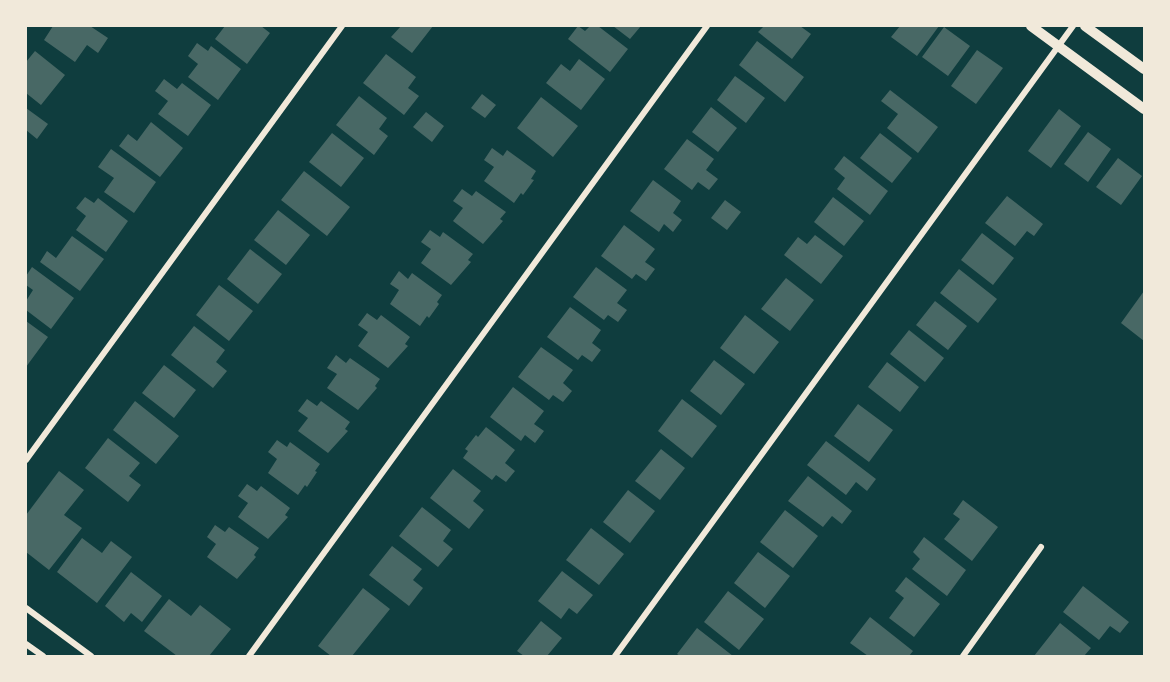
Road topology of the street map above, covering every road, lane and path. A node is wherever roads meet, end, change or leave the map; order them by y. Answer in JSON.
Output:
{"nodes":[{"id":1,"x":342,"y":26,"type":"edge"},
{"id":2,"x":707,"y":26,"type":"edge"},
{"id":3,"x":1031,"y":26,"type":"edge"},
{"id":4,"x":1073,"y":26,"type":"edge"},
{"id":5,"x":1085,"y":26,"type":"edge"},
{"id":6,"x":1058,"y":46,"type":"junction"},
{"id":7,"x":1144,"y":69,"type":"edge"},
{"id":8,"x":1144,"y":109,"type":"edge"},
{"id":9,"x":26,"y":460,"type":"edge"},
{"id":10,"x":1041,"y":547,"type":"dead end"},
{"id":11,"x":26,"y":608,"type":"edge"},
{"id":12,"x":26,"y":644,"type":"edge"},
{"id":13,"x":43,"y":657,"type":"edge"},
{"id":14,"x":91,"y":657,"type":"edge"},
{"id":15,"x":249,"y":657,"type":"edge"},
{"id":16,"x":615,"y":657,"type":"edge"},
{"id":17,"x":963,"y":657,"type":"edge"}],
"edges":[{"from":1,"to":9,"type":"street"},
{"from":2,"to":15,"type":"street"},
{"from":3,"to":6,"type":"street"},
{"from":4,"to":6,"type":"street"},
{"from":5,"to":7,"type":"street"},
{"from":6,"to":8,"type":"street"},
{"from":6,"to":16,"type":"street"},
{"from":10,"to":17,"type":"street"},
{"from":11,"to":14,"type":"street"},
{"from":12,"to":13,"type":"street"}]}
